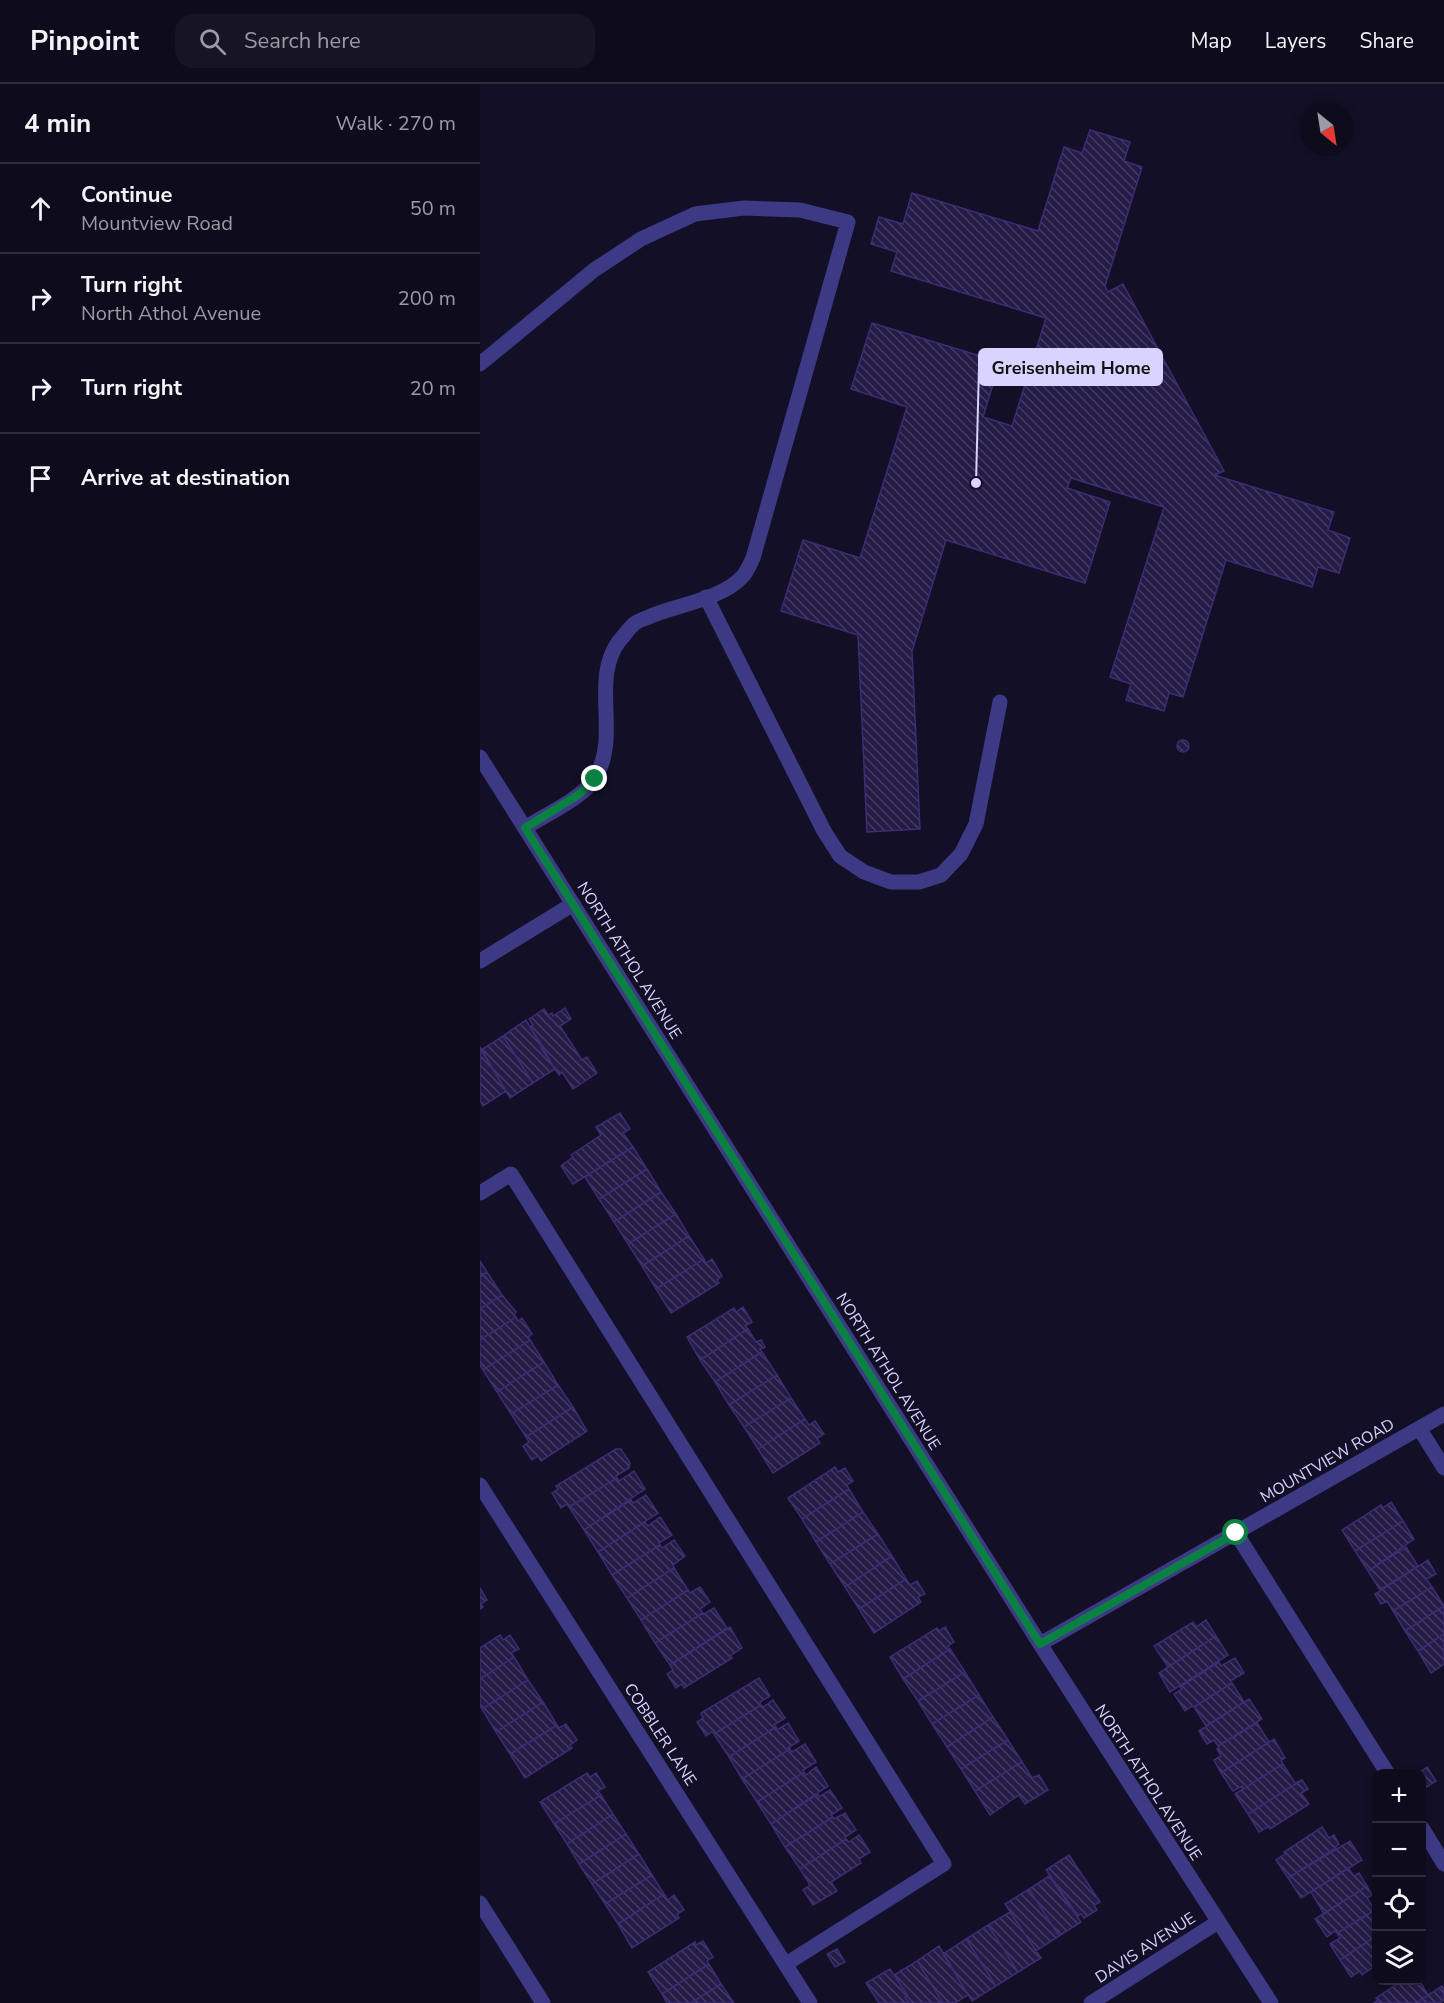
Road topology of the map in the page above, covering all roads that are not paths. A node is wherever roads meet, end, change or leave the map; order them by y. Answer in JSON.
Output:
{"nodes":[{"id":1,"x":480,"y":364,"type":"edge"},
{"id":2,"x":706,"y":597,"type":"junction"},
{"id":3,"x":1000,"y":702,"type":"dead end"},
{"id":4,"x":480,"y":757,"type":"edge"},
{"id":5,"x":525,"y":828,"type":"junction"},
{"id":6,"x":573,"y":904,"type":"junction"},
{"id":7,"x":480,"y":961,"type":"edge"},
{"id":8,"x":480,"y":1193,"type":"edge"},
{"id":9,"x":1444,"y":1414,"type":"edge"},
{"id":10,"x":1419,"y":1428,"type":"junction"},
{"id":11,"x":1444,"y":1468,"type":"edge"},
{"id":12,"x":480,"y":1485,"type":"edge"},
{"id":13,"x":1236,"y":1533,"type":"junction"},
{"id":14,"x":1040,"y":1644,"type":"junction"},
{"id":15,"x":1385,"y":1769,"type":"edge"},
{"id":16,"x":1426,"y":1835,"type":"edge"},
{"id":17,"x":1444,"y":1864,"type":"edge"},
{"id":18,"x":480,"y":1903,"type":"edge"},
{"id":19,"x":1218,"y":1922,"type":"junction"},
{"id":20,"x":786,"y":1964,"type":"junction"},
{"id":21,"x":543,"y":2003,"type":"edge"},
{"id":22,"x":810,"y":2003,"type":"edge"},
{"id":23,"x":1091,"y":2003,"type":"edge"},
{"id":24,"x":1270,"y":2003,"type":"edge"}],
"edges":[{"from":1,"to":2,"type":"street"},
{"from":2,"to":3,"type":"street"},
{"from":2,"to":5,"type":"street"},
{"from":4,"to":5,"type":"street","name":"NORTH ATHOL AVENUE"},
{"from":5,"to":6,"type":"street","name":"NORTH ATHOL AVENUE"},
{"from":6,"to":7,"type":"street"},
{"from":6,"to":14,"type":"street","name":"NORTH ATHOL AVENUE"},
{"from":8,"to":20,"type":"street"},
{"from":9,"to":10,"type":"street","name":"MOUNTVIEW ROAD"},
{"from":10,"to":11,"type":"street"},
{"from":10,"to":13,"type":"street","name":"MOUNTVIEW ROAD"},
{"from":12,"to":20,"type":"street","name":"COBBLER LANE"},
{"from":13,"to":14,"type":"street","name":"MOUNTVIEW ROAD"},
{"from":13,"to":15,"type":"street"},
{"from":14,"to":19,"type":"street","name":"NORTH ATHOL AVENUE"},
{"from":16,"to":17,"type":"street"},
{"from":18,"to":21,"type":"street"},
{"from":19,"to":23,"type":"street","name":"DAVIS AVENUE"},
{"from":19,"to":24,"type":"street","name":"NORTH ATHOL AVENUE"},
{"from":20,"to":22,"type":"street","name":"COBBLER LANE"}]}
